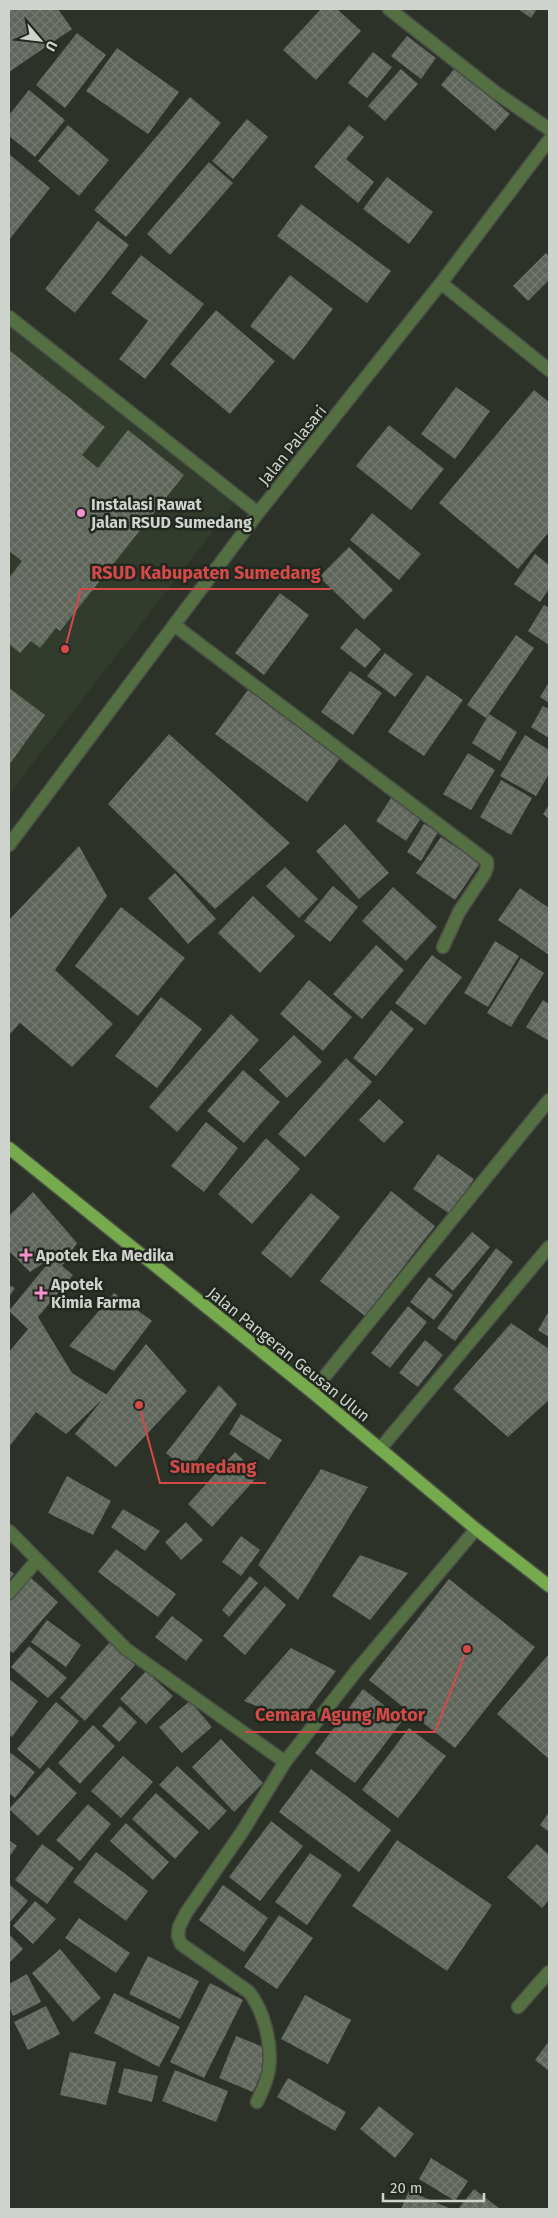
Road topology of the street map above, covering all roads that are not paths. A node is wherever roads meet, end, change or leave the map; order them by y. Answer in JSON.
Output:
{"nodes":[{"id":1,"x":389,"y":9,"type":"edge"},
{"id":2,"x":549,"y":129,"type":"edge"},
{"id":3,"x":549,"y":140,"type":"edge"},
{"id":4,"x":441,"y":283,"type":"junction"},
{"id":5,"x":9,"y":317,"type":"edge"},
{"id":6,"x":549,"y":370,"type":"edge"},
{"id":7,"x":258,"y":513,"type":"junction"},
{"id":8,"x":174,"y":625,"type":"junction"},
{"id":9,"x":9,"y":845,"type":"edge"},
{"id":10,"x":443,"y":947,"type":"dead end"},
{"id":11,"x":549,"y":1100,"type":"edge"},
{"id":12,"x":9,"y":1148,"type":"edge"},
{"id":13,"x":549,"y":1247,"type":"edge"},
{"id":14,"x":312,"y":1392,"type":"junction"},
{"id":15,"x":380,"y":1449,"type":"junction"},
{"id":16,"x":476,"y":1529,"type":"junction"},
{"id":17,"x":9,"y":1530,"type":"edge"},
{"id":18,"x":37,"y":1560,"type":"junction"},
{"id":19,"x":549,"y":1586,"type":"edge"},
{"id":20,"x":9,"y":1593,"type":"edge"},
{"id":21,"x":285,"y":1762,"type":"junction"},
{"id":22,"x":549,"y":1972,"type":"edge"},
{"id":23,"x":518,"y":2006,"type":"dead end"},
{"id":24,"x":257,"y":2102,"type":"dead end"}],
"edges":[{"from":1,"to":2,"type":"street"},
{"from":3,"to":4,"type":"street","name":"Jalan Palasari"},
{"from":4,"to":6,"type":"street"},
{"from":4,"to":7,"type":"street","name":"Jalan Palasari"},
{"from":5,"to":7,"type":"street"},
{"from":7,"to":8,"type":"street","name":"Jalan Palasari"},
{"from":8,"to":9,"type":"street","name":"Jalan Palasari"},
{"from":8,"to":10,"type":"street"},
{"from":11,"to":14,"type":"street"},
{"from":12,"to":14,"type":"main road","name":"Jalan Pangeran Geusan Ulun"},
{"from":13,"to":15,"type":"street"},
{"from":14,"to":15,"type":"main road","name":"Jalan Pangeran Geusan Ulun"},
{"from":15,"to":16,"type":"main road","name":"Jalan Pangeran Geusan Ulun"},
{"from":16,"to":19,"type":"main road","name":"Jalan Pangeran Geusan Ulun"},
{"from":16,"to":21,"type":"street"},
{"from":17,"to":18,"type":"street"},
{"from":18,"to":20,"type":"street"},
{"from":18,"to":21,"type":"street"},
{"from":21,"to":24,"type":"street"},
{"from":22,"to":23,"type":"street"}]}
